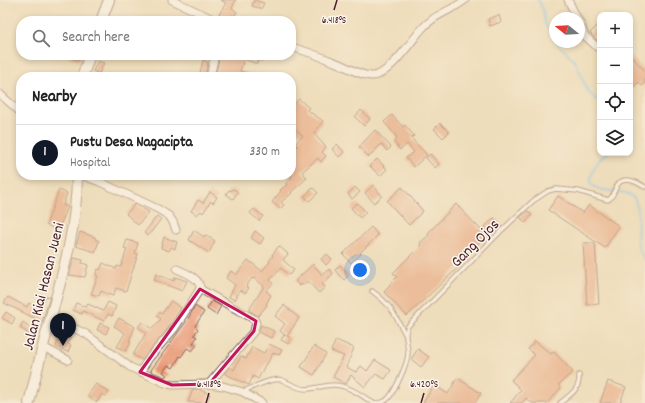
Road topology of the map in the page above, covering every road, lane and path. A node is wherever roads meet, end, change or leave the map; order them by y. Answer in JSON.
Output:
{"nodes":[{"id":1,"x":109,"y":0,"type":"edge"},
{"id":2,"x":172,"y":0,"type":"edge"},
{"id":3,"x":465,"y":0,"type":"edge"},
{"id":4,"x":568,"y":0,"type":"edge"},
{"id":5,"x":575,"y":12,"type":"edge"},
{"id":6,"x":103,"y":16,"type":"edge"},
{"id":7,"x":206,"y":16,"type":"edge"},
{"id":8,"x":585,"y":34,"type":"edge"},
{"id":9,"x":597,"y":48,"type":"dead end"},
{"id":10,"x":296,"y":49,"type":"edge"},
{"id":11,"x":88,"y":60,"type":"edge"},
{"id":12,"x":214,"y":60,"type":"edge"},
{"id":13,"x":84,"y":72,"type":"edge"},
{"id":14,"x":211,"y":72,"type":"edge"},
{"id":15,"x":0,"y":94,"type":"edge"},
{"id":16,"x":16,"y":108,"type":"edge"},
{"id":17,"x":77,"y":180,"type":"edge"},
{"id":18,"x":95,"y":180,"type":"edge"},
{"id":19,"x":645,"y":186,"type":"edge"},
{"id":20,"x":176,"y":230,"type":"dead end"},
{"id":21,"x":177,"y":269,"type":"dead end"},
{"id":22,"x":200,"y":289,"type":"junction"},
{"id":23,"x":372,"y":290,"type":"dead end"},
{"id":24,"x":51,"y":317,"type":"junction"},
{"id":25,"x":405,"y":335,"type":"junction"},
{"id":26,"x":43,"y":347,"type":"junction"},
{"id":27,"x":68,"y":360,"type":"dead end"},
{"id":28,"x":140,"y":372,"type":"junction"},
{"id":29,"x":579,"y":375,"type":"dead end"},
{"id":30,"x":210,"y":384,"type":"junction"},
{"id":31,"x":242,"y":392,"type":"junction"},
{"id":32,"x":29,"y":403,"type":"edge"},
{"id":33,"x":262,"y":403,"type":"edge"},
{"id":34,"x":373,"y":403,"type":"edge"},
{"id":35,"x":560,"y":403,"type":"edge"}],
"edges":[{"from":1,"to":6,"type":"street"},
{"from":2,"to":7,"type":"street"},
{"from":3,"to":10,"type":"street"},
{"from":4,"to":5,"type":"street"},
{"from":8,"to":9,"type":"street"},
{"from":11,"to":13,"type":"street"},
{"from":12,"to":14,"type":"street"},
{"from":15,"to":16,"type":"street"},
{"from":17,"to":24,"type":"street","name":"Jalan Kiai Hasan Jueni"},
{"from":18,"to":20,"type":"street"},
{"from":19,"to":25,"type":"lane","name":"Gang Ojos"},
{"from":21,"to":22,"type":"street"},
{"from":22,"to":28,"type":"street"},
{"from":22,"to":30,"type":"street"},
{"from":23,"to":25,"type":"lane"},
{"from":24,"to":26,"type":"street","name":"Jalan Kiai Hasan Jueni"},
{"from":24,"to":28,"type":"street"},
{"from":25,"to":34,"type":"lane"},
{"from":26,"to":27,"type":"street"},
{"from":26,"to":32,"type":"street","name":"Jalan Kiai Hasan Jueni"},
{"from":28,"to":30,"type":"street"},
{"from":29,"to":35,"type":"lane"},
{"from":30,"to":31,"type":"street"},
{"from":31,"to":33,"type":"street"},
{"from":31,"to":34,"type":"lane"}]}
